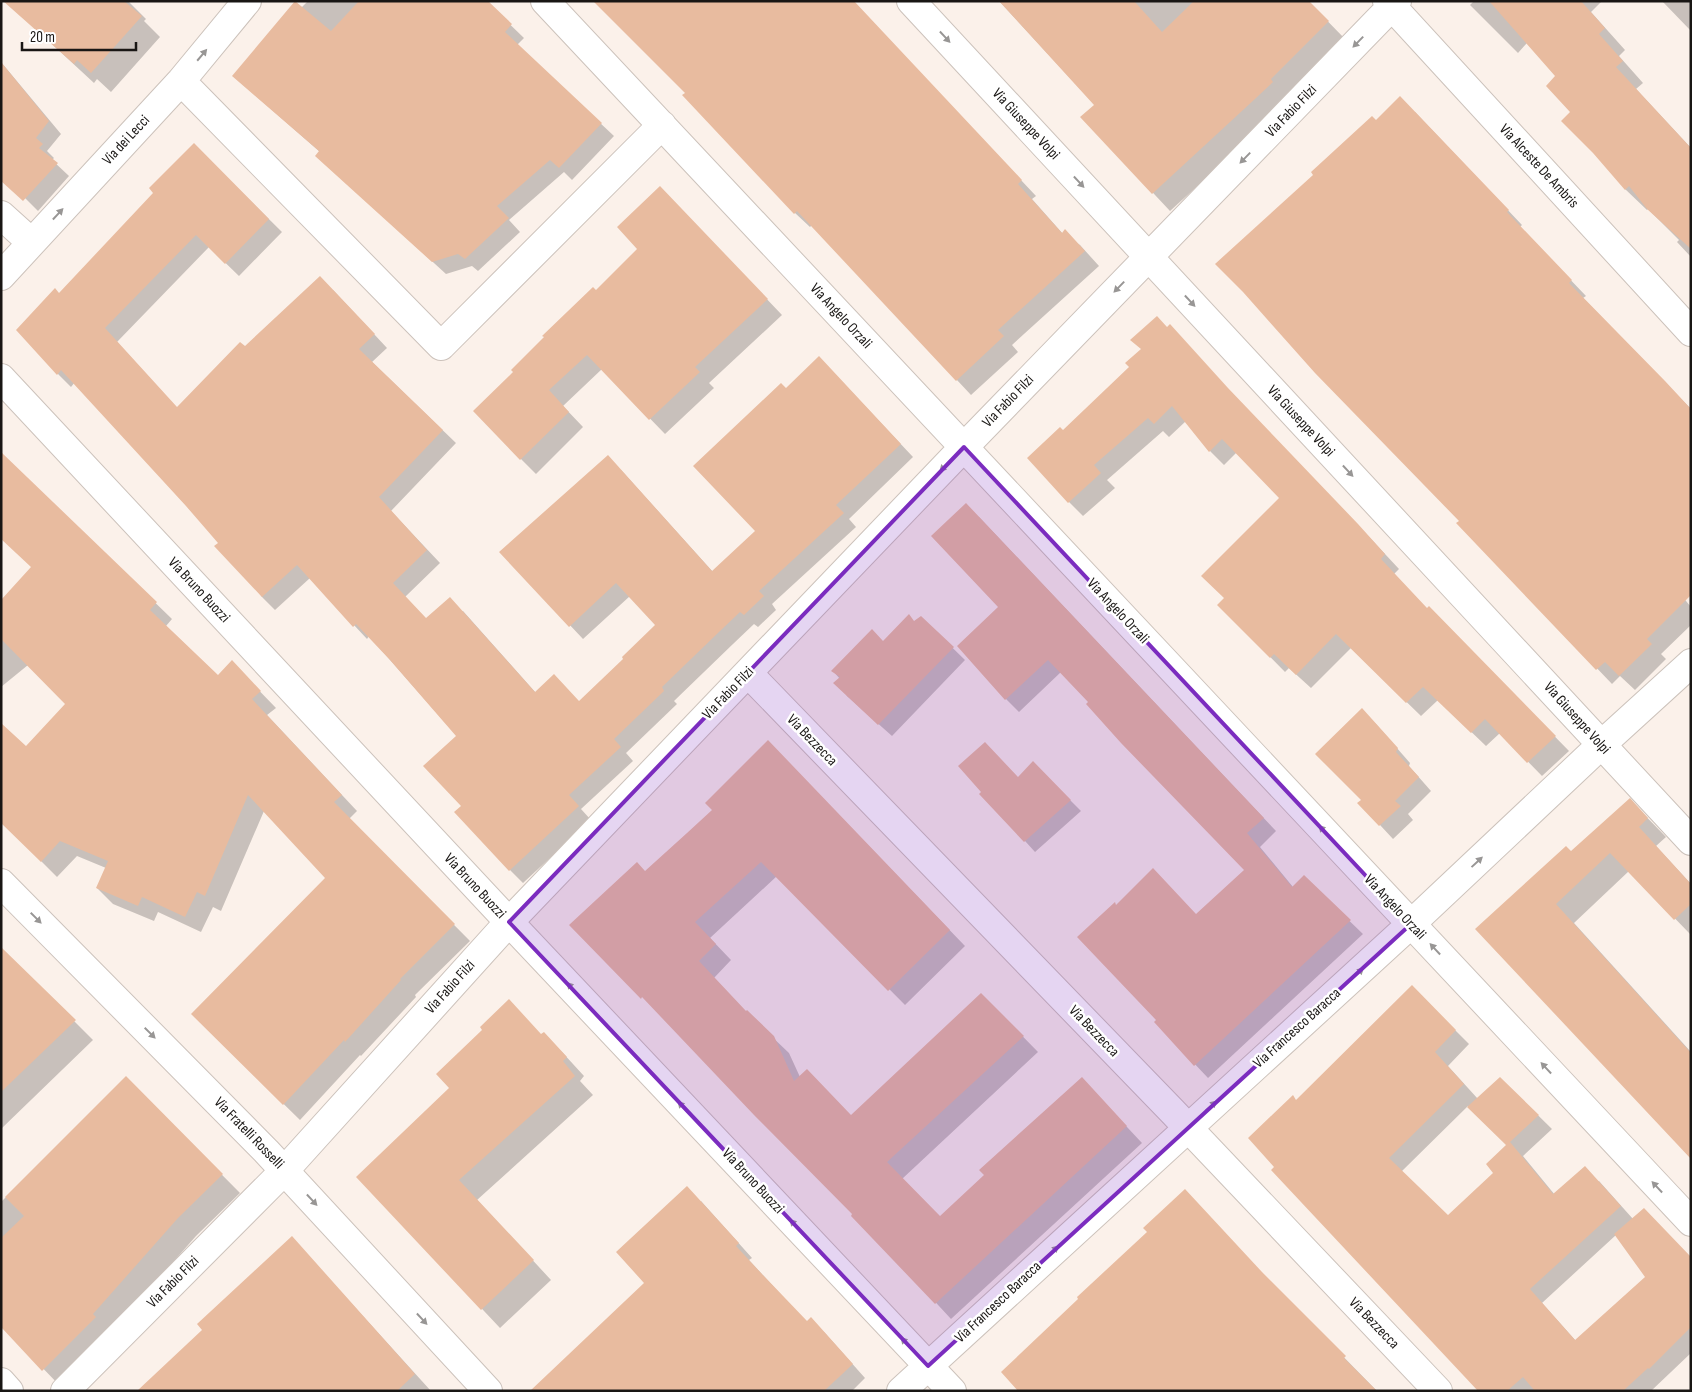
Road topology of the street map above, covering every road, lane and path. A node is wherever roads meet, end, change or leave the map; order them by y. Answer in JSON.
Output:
{"nodes":[{"id":1,"x":247,"y":1,"type":"edge"},
{"id":2,"x":545,"y":1,"type":"edge"},
{"id":3,"x":912,"y":1,"type":"edge"},
{"id":4,"x":1392,"y":3,"type":"edge"},
{"id":5,"x":180,"y":81,"type":"junction"},
{"id":6,"x":662,"y":125,"type":"junction"},
{"id":7,"x":1,"y":215,"type":"edge"},
{"id":8,"x":31,"y":242,"type":"junction"},
{"id":9,"x":1149,"y":257,"type":"junction"},
{"id":10,"x":1,"y":276,"type":"edge"},
{"id":11,"x":1691,"y":332,"type":"edge"},
{"id":12,"x":1,"y":378,"type":"edge"},
{"id":13,"x":964,"y":447,"type":"junction"},
{"id":14,"x":1691,"y":663,"type":"edge"},
{"id":15,"x":748,"y":673,"type":"junction"},
{"id":16,"x":1601,"y":745,"type":"junction"},
{"id":17,"x":1691,"y":841,"type":"edge"},
{"id":18,"x":1,"y":883,"type":"edge"},
{"id":19,"x":509,"y":922,"type":"junction"},
{"id":20,"x":1411,"y":924,"type":"junction"},
{"id":21,"x":1187,"y":1128,"type":"junction"},
{"id":22,"x":284,"y":1170,"type":"junction"},
{"id":23,"x":1691,"y":1222,"type":"edge"},
{"id":24,"x":928,"y":1366,"type":"junction"},
{"id":25,"x":1,"y":1382,"type":"edge"},
{"id":26,"x":9,"y":1391,"type":"edge"},
{"id":27,"x":65,"y":1391,"type":"edge"},
{"id":28,"x":488,"y":1391,"type":"edge"},
{"id":29,"x":901,"y":1391,"type":"edge"},
{"id":30,"x":952,"y":1391,"type":"edge"},
{"id":31,"x":1438,"y":1391,"type":"edge"}],
"edges":[{"from":5,"to":1,"type":"street","name":"Via dei Lecci","one_way":true},
{"from":2,"to":6,"type":"street","name":"Via Angelo Orzali"},
{"from":3,"to":9,"type":"street","name":"Via Giuseppe Volpi","one_way":true},
{"from":4,"to":9,"type":"street","name":"Via Fabio Filzi","one_way":true},
{"from":4,"to":11,"type":"street","name":"Via Alceste De Ambris"},
{"from":5,"to":6,"type":"street"},
{"from":8,"to":5,"type":"street","name":"Via dei Lecci","one_way":true},
{"from":6,"to":13,"type":"street","name":"Via Angelo Orzali"},
{"from":7,"to":8,"type":"street"},
{"from":8,"to":10,"type":"street","name":"Via dei Lecci"},
{"from":9,"to":13,"type":"street","name":"Via Fabio Filzi","one_way":true},
{"from":9,"to":16,"type":"street","name":"Via Giuseppe Volpi","one_way":true},
{"from":12,"to":19,"type":"street","name":"Via Bruno Buozzi"},
{"from":13,"to":15,"type":"street","name":"Via Fabio Filzi","one_way":true},
{"from":20,"to":13,"type":"street","name":"Via Angelo Orzali","one_way":true},
{"from":14,"to":16,"type":"street","name":"Via Francesco Baracca"},
{"from":15,"to":19,"type":"street","name":"Via Fabio Filzi"},
{"from":15,"to":21,"type":"street","name":"Via Bezzecca"},
{"from":16,"to":17,"type":"street","name":"Via Giuseppe Volpi"},
{"from":20,"to":16,"type":"street","name":"Via Francesco Baracca","one_way":true},
{"from":18,"to":22,"type":"street","name":"Via Fratelli Rosselli","one_way":true},
{"from":19,"to":22,"type":"street","name":"Via Fabio Filzi"},
{"from":24,"to":19,"type":"street","name":"Via Bruno Buozzi","one_way":true},
{"from":21,"to":20,"type":"street","name":"Via Francesco Baracca","one_way":true},
{"from":23,"to":20,"type":"street","name":"Via Angelo Orzali","one_way":true},
{"from":24,"to":21,"type":"street","name":"Via Francesco Baracca","one_way":true},
{"from":21,"to":31,"type":"street","name":"Via Bezzecca"},
{"from":22,"to":27,"type":"street","name":"Via Fabio Filzi"},
{"from":22,"to":28,"type":"street","name":"Via Fratelli Rosselli","one_way":true},
{"from":24,"to":29,"type":"street","name":"Via Francesco Baracca"},
{"from":24,"to":30,"type":"street","name":"Via Bruno Buozzi"},
{"from":25,"to":26,"type":"street"}]}
